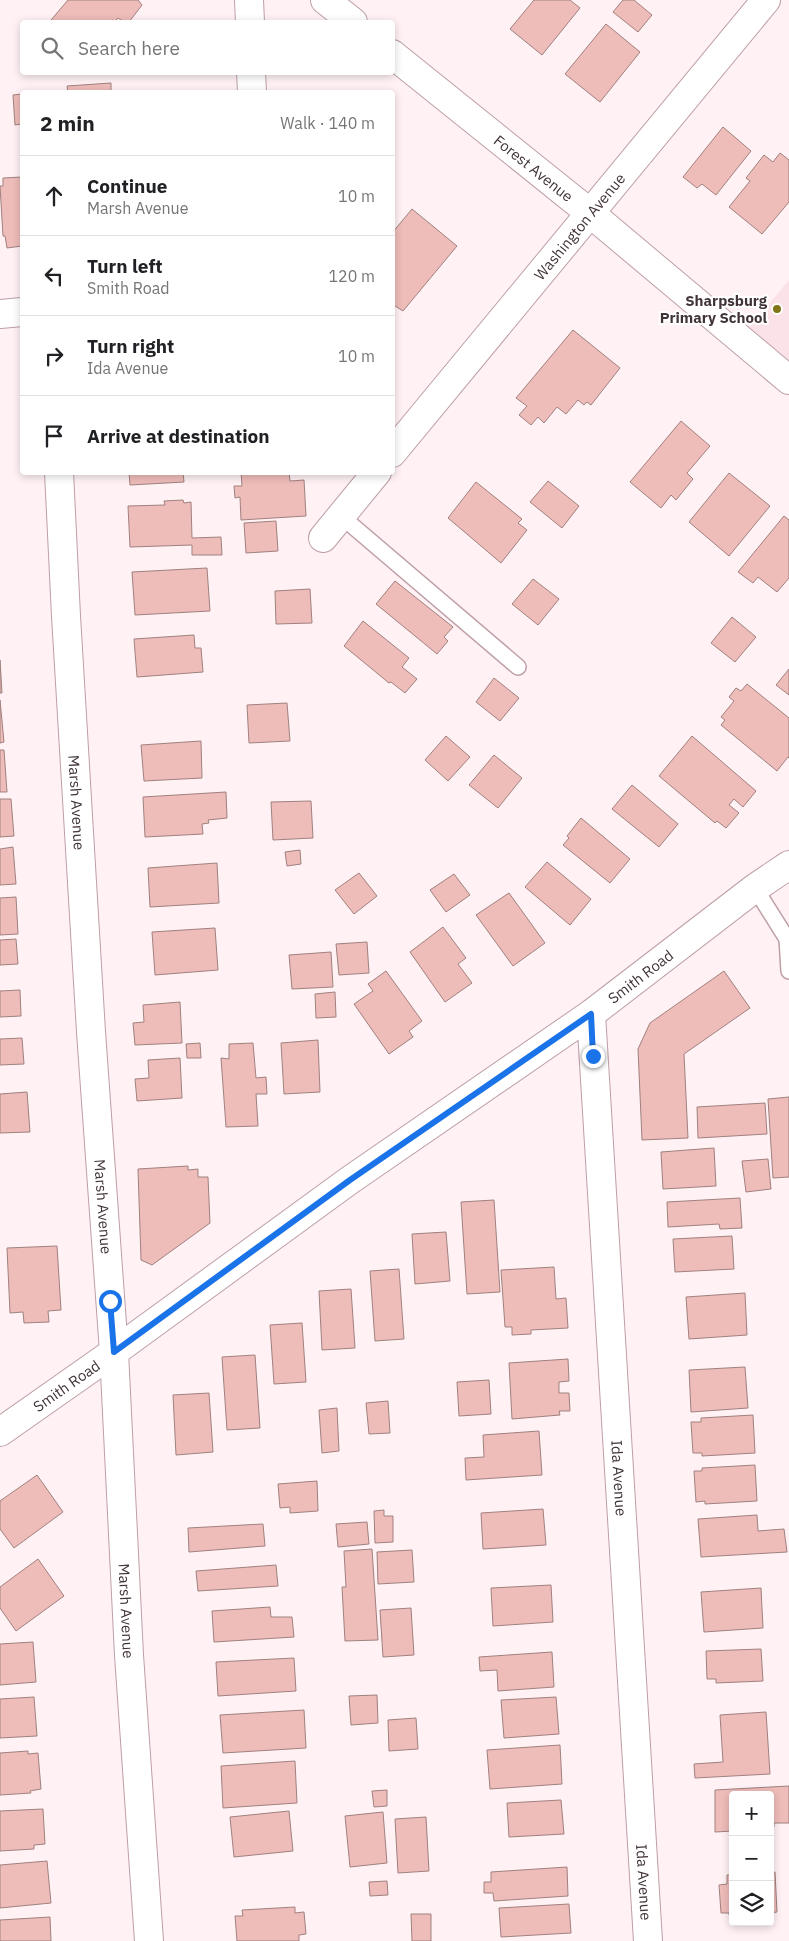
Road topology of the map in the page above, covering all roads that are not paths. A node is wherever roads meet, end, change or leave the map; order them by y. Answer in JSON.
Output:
{"nodes":[{"id":1,"x":249,"y":0,"type":"edge"},
{"id":2,"x":325,"y":0,"type":"edge"},
{"id":3,"x":766,"y":0,"type":"edge"},
{"id":4,"x":250,"y":20,"type":"edge"},
{"id":5,"x":350,"y":20,"type":"edge"},
{"id":6,"x":395,"y":56,"type":"edge"},
{"id":7,"x":251,"y":75,"type":"edge"},
{"id":8,"x":252,"y":90,"type":"edge"},
{"id":9,"x":590,"y":213,"type":"junction"},
{"id":10,"x":20,"y":312,"type":"edge"},
{"id":11,"x":0,"y":314,"type":"edge"},
{"id":12,"x":789,"y":380,"type":"edge"},
{"id":13,"x":395,"y":449,"type":"edge"},
{"id":14,"x":59,"y":475,"type":"edge"},
{"id":15,"x":374,"y":475,"type":"edge"},
{"id":16,"x":341,"y":516,"type":"junction"},
{"id":17,"x":322,"y":538,"type":"dead end"},
{"id":18,"x":518,"y":667,"type":"dead end"},
{"id":19,"x":789,"y":865,"type":"edge"},
{"id":20,"x":755,"y":888,"type":"junction"},
{"id":21,"x":788,"y":939,"type":"edge"},
{"id":22,"x":789,"y":972,"type":"edge"},
{"id":23,"x":591,"y":1014,"type":"junction"},
{"id":24,"x":114,"y":1352,"type":"junction"},
{"id":25,"x":0,"y":1432,"type":"edge"},
{"id":26,"x":148,"y":1941,"type":"edge"},
{"id":27,"x":648,"y":1941,"type":"edge"}],
"edges":[{"from":1,"to":4,"type":"street"},
{"from":2,"to":5,"type":"street"},
{"from":3,"to":9,"type":"street","name":"Washington Avenue"},
{"from":6,"to":9,"type":"street","name":"Forest Avenue"},
{"from":7,"to":8,"type":"street"},
{"from":9,"to":12,"type":"street","name":"Forest Avenue"},
{"from":9,"to":13,"type":"street","name":"Washington Avenue"},
{"from":10,"to":11,"type":"street"},
{"from":14,"to":24,"type":"street","name":"Marsh Avenue"},
{"from":15,"to":16,"type":"street"},
{"from":16,"to":17,"type":"street"},
{"from":16,"to":18,"type":"lane"},
{"from":19,"to":20,"type":"street","name":"Smith Road"},
{"from":20,"to":21,"type":"lane"},
{"from":20,"to":23,"type":"street","name":"Smith Road"},
{"from":21,"to":22,"type":"lane"},
{"from":23,"to":24,"type":"street","name":"Smith Road"},
{"from":23,"to":27,"type":"street","name":"Ida Avenue"},
{"from":24,"to":25,"type":"street","name":"Smith Road"},
{"from":24,"to":26,"type":"street","name":"Marsh Avenue"}]}
